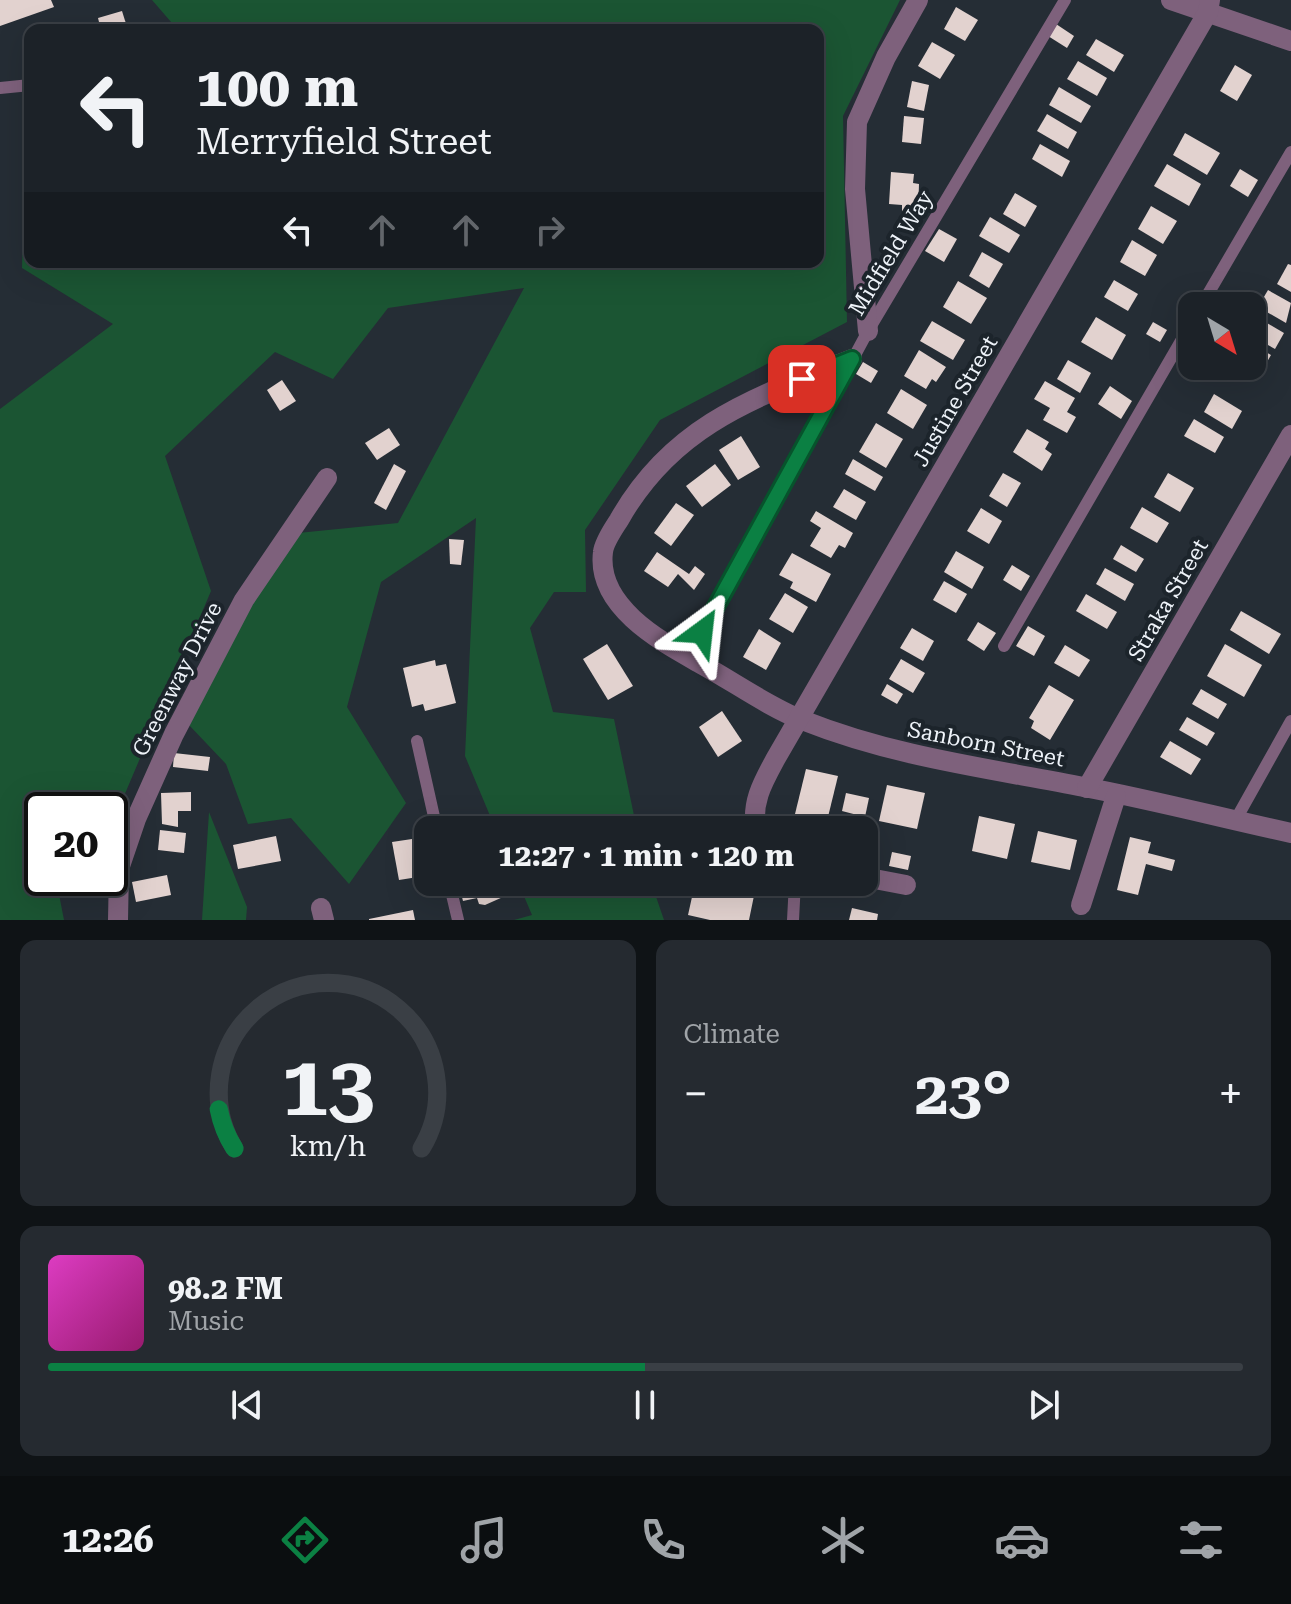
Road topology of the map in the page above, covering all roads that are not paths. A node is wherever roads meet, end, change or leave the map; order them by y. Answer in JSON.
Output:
{"nodes":[{"id":1,"x":918,"y":0,"type":"edge"},
{"id":2,"x":1065,"y":0,"type":"edge"},
{"id":3,"x":1171,"y":0,"type":"edge"},
{"id":4,"x":1209,"y":6,"type":"edge"},
{"id":5,"x":1291,"y":41,"type":"edge"},
{"id":6,"x":24,"y":86,"type":"edge"},
{"id":7,"x":0,"y":88,"type":"edge"},
{"id":8,"x":1291,"y":152,"type":"edge"},
{"id":9,"x":1209,"y":292,"type":"edge"},
{"id":10,"x":868,"y":331,"type":"junction"},
{"id":11,"x":1178,"y":346,"type":"edge"},
{"id":12,"x":852,"y":359,"type":"junction"},
{"id":13,"x":1291,"y":435,"type":"edge"},
{"id":14,"x":327,"y":478,"type":"dead end"},
{"id":15,"x":1004,"y":646,"type":"dead end"},
{"id":16,"x":688,"y":656,"type":"junction"},
{"id":17,"x":799,"y":719,"type":"junction"},
{"id":18,"x":1291,"y":721,"type":"edge"},
{"id":19,"x":417,"y":741,"type":"dead end"},
{"id":20,"x":1087,"y":788,"type":"junction"},
{"id":21,"x":1116,"y":796,"type":"junction"},
{"id":22,"x":434,"y":816,"type":"edge"},
{"id":23,"x":753,"y":816,"type":"edge"},
{"id":24,"x":1235,"y":821,"type":"junction"},
{"id":25,"x":1291,"y":833,"type":"edge"},
{"id":26,"x":878,"y":880,"type":"edge"},
{"id":27,"x":906,"y":885,"type":"dead end"},
{"id":28,"x":452,"y":896,"type":"edge"},
{"id":29,"x":794,"y":896,"type":"edge"},
{"id":30,"x":1081,"y":905,"type":"dead end"},
{"id":31,"x":118,"y":920,"type":"edge"},
{"id":32,"x":458,"y":920,"type":"edge"},
{"id":33,"x":793,"y":920,"type":"edge"}],
"edges":[{"from":1,"to":10,"type":"street"},
{"from":2,"to":10,"type":"lane","name":"Midfield Way"},
{"from":3,"to":4,"type":"street"},
{"from":4,"to":5,"type":"street"},
{"from":4,"to":17,"type":"street","name":"Justine Street"},
{"from":6,"to":7,"type":"lane"},
{"from":8,"to":9,"type":"lane"},
{"from":10,"to":12,"type":"lane","name":"Midfield Way"},
{"from":11,"to":15,"type":"lane"},
{"from":12,"to":16,"type":"lane","name":"Midfield Way"},
{"from":12,"to":16,"type":"street","name":"Sanborn Street"},
{"from":13,"to":20,"type":"street","name":"Straka Street"},
{"from":14,"to":31,"type":"street","name":"Greenway Drive"},
{"from":16,"to":17,"type":"street","name":"Sanborn Street"},
{"from":17,"to":20,"type":"street","name":"Sanborn Street"},
{"from":17,"to":23,"type":"street","name":"Justine Street"},
{"from":18,"to":24,"type":"lane"},
{"from":19,"to":22,"type":"lane"},
{"from":20,"to":21,"type":"street","name":"Sanborn Street"},
{"from":21,"to":24,"type":"street","name":"Sanborn Street"},
{"from":21,"to":30,"type":"street"},
{"from":24,"to":25,"type":"street","name":"Sanborn Street"},
{"from":26,"to":27,"type":"street"},
{"from":28,"to":32,"type":"lane"},
{"from":29,"to":33,"type":"lane"}]}
